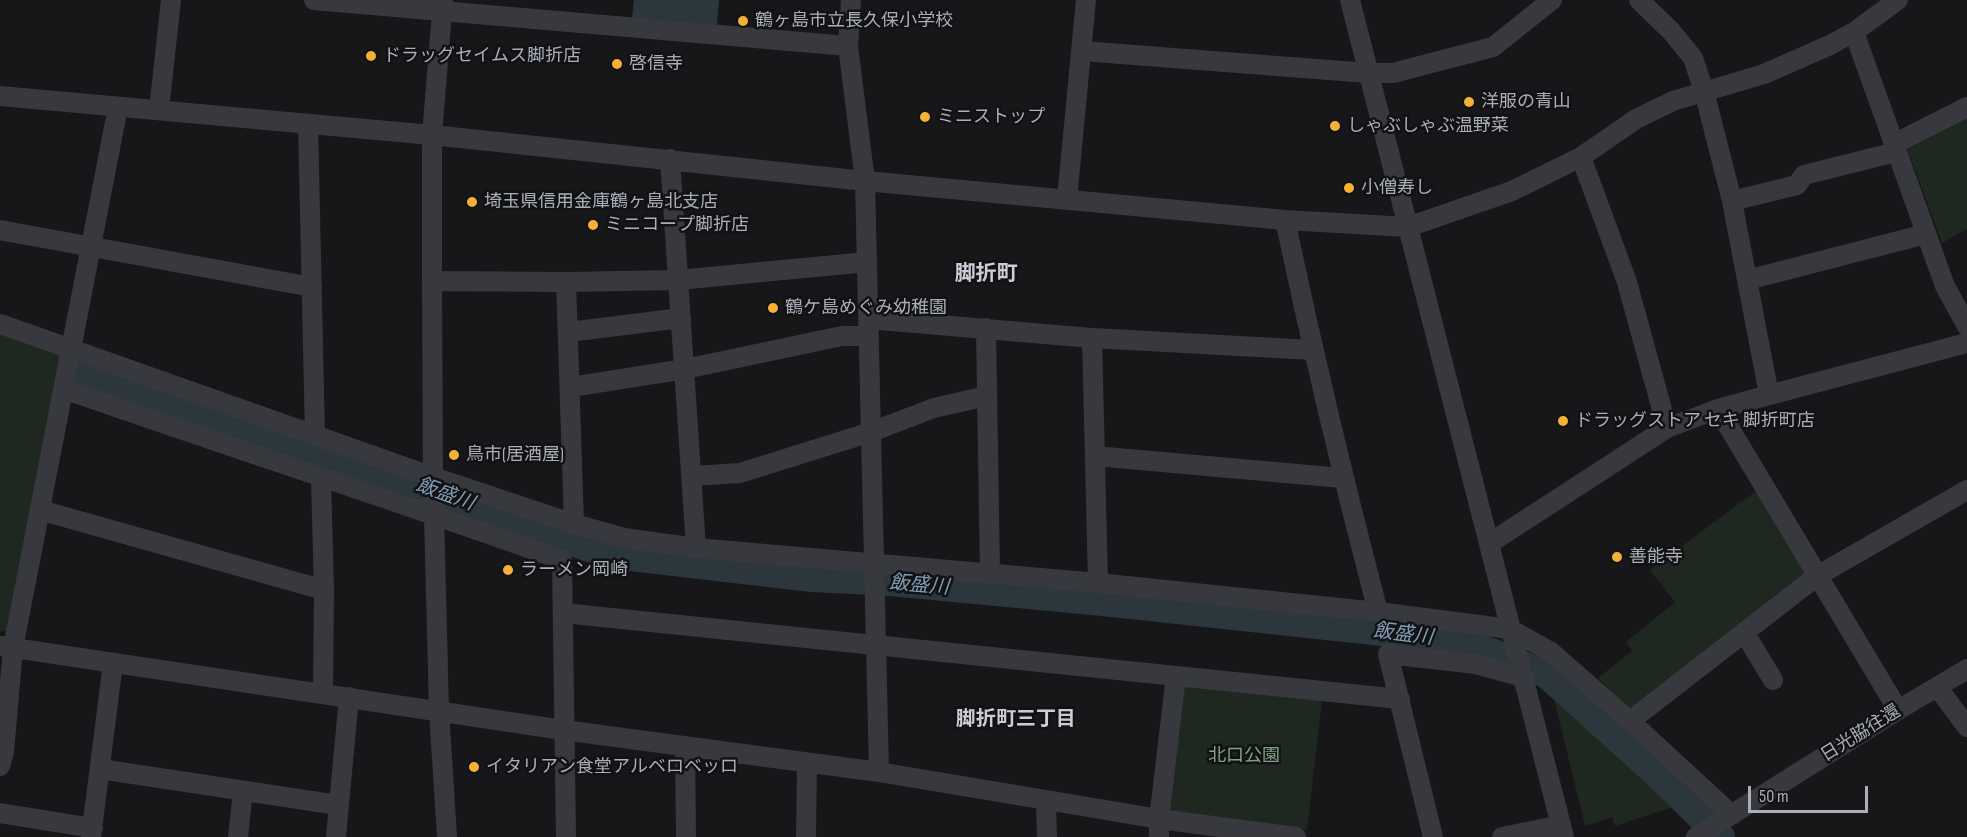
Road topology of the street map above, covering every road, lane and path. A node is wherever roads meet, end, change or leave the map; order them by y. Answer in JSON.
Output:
{"nodes":[{"id":1,"x":171,"y":0,"type":"edge"},
{"id":2,"x":321,"y":0,"type":"edge"},
{"id":3,"x":851,"y":0,"type":"edge"},
{"id":4,"x":1086,"y":0,"type":"edge"},
{"id":5,"x":1350,"y":0,"type":"edge"},
{"id":6,"x":1552,"y":0,"type":"edge"},
{"id":7,"x":1639,"y":0,"type":"edge"},
{"id":8,"x":1898,"y":0,"type":"edge"},
{"id":9,"x":443,"y":6,"type":"edge"},
{"id":10,"x":1854,"y":32,"type":"junction"},
{"id":11,"x":848,"y":46,"type":"junction"},
{"id":12,"x":1082,"y":51,"type":"junction"},
{"id":13,"x":1368,"y":73,"type":"junction"},
{"id":14,"x":1704,"y":91,"type":"junction"},
{"id":15,"x":0,"y":96,"type":"edge"},
{"id":16,"x":118,"y":106,"type":"junction"},
{"id":17,"x":1967,"y":107,"type":"edge"},
{"id":18,"x":159,"y":110,"type":"junction"},
{"id":19,"x":308,"y":124,"type":"junction"},
{"id":20,"x":432,"y":135,"type":"junction"},
{"id":21,"x":1895,"y":148,"type":"junction"},
{"id":22,"x":1581,"y":157,"type":"junction"},
{"id":23,"x":670,"y":159,"type":"junction"},
{"id":24,"x":865,"y":181,"type":"junction"},
{"id":25,"x":1067,"y":199,"type":"junction"},
{"id":26,"x":1732,"y":201,"type":"junction"},
{"id":27,"x":1284,"y":220,"type":"junction"},
{"id":28,"x":1408,"y":227,"type":"junction"},
{"id":29,"x":0,"y":230,"type":"edge"},
{"id":30,"x":1926,"y":234,"type":"junction"},
{"id":31,"x":92,"y":246,"type":"junction"},
{"id":32,"x":867,"y":262,"type":"junction"},
{"id":33,"x":678,"y":280,"type":"junction"},
{"id":34,"x":1747,"y":280,"type":"junction"},
{"id":35,"x":432,"y":281,"type":"junction"},
{"id":36,"x":566,"y":282,"type":"junction"},
{"id":37,"x":312,"y":287,"type":"junction"},
{"id":38,"x":681,"y":318,"type":"junction"},
{"id":39,"x":0,"y":324,"type":"edge"},
{"id":40,"x":1967,"y":326,"type":"edge"},
{"id":41,"x":868,"y":327,"type":"junction"},
{"id":42,"x":987,"y":328,"type":"junction"},
{"id":43,"x":569,"y":332,"type":"junction"},
{"id":44,"x":1092,"y":338,"type":"junction"},
{"id":45,"x":1967,"y":343,"type":"edge"},
{"id":46,"x":72,"y":350,"type":"junction"},
{"id":47,"x":1312,"y":350,"type":"junction"},
{"id":48,"x":685,"y":369,"type":"junction"},
{"id":49,"x":571,"y":387,"type":"junction"},
{"id":50,"x":64,"y":389,"type":"junction"},
{"id":51,"x":1768,"y":395,"type":"junction"},
{"id":52,"x":987,"y":396,"type":"junction"},
{"id":53,"x":1718,"y":409,"type":"junction"},
{"id":54,"x":1667,"y":428,"type":"junction"},
{"id":55,"x":871,"y":432,"type":"junction"},
{"id":56,"x":315,"y":435,"type":"junction"},
{"id":57,"x":1095,"y":456,"type":"junction"},
{"id":58,"x":692,"y":476,"type":"junction"},
{"id":59,"x":434,"y":477,"type":"junction"},
{"id":60,"x":321,"y":478,"type":"junction"},
{"id":61,"x":1342,"y":478,"type":"junction"},
{"id":62,"x":1967,"y":490,"type":"edge"},
{"id":63,"x":40,"y":510,"type":"junction"},
{"id":64,"x":434,"y":515,"type":"junction"},
{"id":65,"x":574,"y":524,"type":"junction"},
{"id":66,"x":1490,"y":543,"type":"junction"},
{"id":67,"x":696,"y":548,"type":"junction"},
{"id":68,"x":874,"y":563,"type":"junction"},
{"id":69,"x":990,"y":574,"type":"junction"},
{"id":70,"x":1817,"y":576,"type":"junction"},
{"id":71,"x":1098,"y":584,"type":"junction"},
{"id":72,"x":324,"y":590,"type":"junction"},
{"id":73,"x":1378,"y":612,"type":"junction"},
{"id":74,"x":563,"y":613,"type":"junction"},
{"id":75,"x":1510,"y":629,"type":"junction"},
{"id":76,"x":1744,"y":632,"type":"junction"},
{"id":77,"x":877,"y":646,"type":"junction"},
{"id":78,"x":7,"y":647,"type":"edge"},
{"id":79,"x":113,"y":663,"type":"junction"},
{"id":80,"x":1967,"y":669,"type":"edge"},
{"id":81,"x":1176,"y":676,"type":"junction"},
{"id":82,"x":1523,"y":677,"type":"junction"},
{"id":83,"x":1773,"y":681,"type":"dead end"},
{"id":84,"x":1938,"y":688,"type":"junction"},
{"id":85,"x":323,"y":693,"type":"junction"},
{"id":86,"x":348,"y":697,"type":"junction"},
{"id":87,"x":1400,"y":699,"type":"junction"},
{"id":88,"x":1898,"y":710,"type":"junction"},
{"id":89,"x":440,"y":711,"type":"junction"},
{"id":90,"x":1630,"y":721,"type":"junction"},
{"id":91,"x":1967,"y":727,"type":"edge"},
{"id":92,"x":563,"y":730,"type":"junction"},
{"id":93,"x":685,"y":746,"type":"junction"},
{"id":94,"x":807,"y":763,"type":"junction"},
{"id":95,"x":0,"y":766,"type":"edge"},
{"id":96,"x":100,"y":769,"type":"junction"},
{"id":97,"x":879,"y":772,"type":"junction"},
{"id":98,"x":243,"y":791,"type":"junction"},
{"id":99,"x":1046,"y":802,"type":"junction"},
{"id":100,"x":338,"y":805,"type":"junction"},
{"id":101,"x":0,"y":813,"type":"edge"},
{"id":102,"x":1729,"y":817,"type":"junction"},
{"id":103,"x":1159,"y":828,"type":"edge"},
{"id":104,"x":1563,"y":831,"type":"edge"},
{"id":105,"x":92,"y":832,"type":"edge"},
{"id":106,"x":1699,"y":835,"type":"edge"},
{"id":107,"x":238,"y":837,"type":"edge"},
{"id":108,"x":336,"y":837,"type":"edge"},
{"id":109,"x":447,"y":837,"type":"edge"},
{"id":110,"x":566,"y":837,"type":"edge"},
{"id":111,"x":686,"y":837,"type":"edge"},
{"id":112,"x":806,"y":837,"type":"edge"},
{"id":113,"x":1047,"y":837,"type":"edge"},
{"id":114,"x":1296,"y":837,"type":"edge"},
{"id":115,"x":1432,"y":837,"type":"edge"},
{"id":116,"x":1502,"y":837,"type":"edge"}],
"edges":[{"from":1,"to":18,"type":"street"},
{"from":2,"to":9,"type":"street"},
{"from":3,"to":11,"type":"street"},
{"from":4,"to":12,"type":"street"},
{"from":5,"to":13,"type":"street"},
{"from":6,"to":13,"type":"street"},
{"from":7,"to":14,"type":"street"},
{"from":8,"to":10,"type":"street"},
{"from":9,"to":11,"type":"street"},
{"from":9,"to":20,"type":"street"},
{"from":10,"to":14,"type":"street"},
{"from":10,"to":21,"type":"street"},
{"from":11,"to":24,"type":"street"},
{"from":12,"to":13,"type":"street"},
{"from":12,"to":25,"type":"street"},
{"from":13,"to":28,"type":"street"},
{"from":14,"to":22,"type":"street"},
{"from":14,"to":26,"type":"street"},
{"from":15,"to":16,"type":"street"},
{"from":16,"to":18,"type":"street"},
{"from":16,"to":31,"type":"street"},
{"from":17,"to":21,"type":"street"},
{"from":18,"to":19,"type":"street"},
{"from":19,"to":20,"type":"street"},
{"from":19,"to":37,"type":"street"},
{"from":20,"to":23,"type":"street"},
{"from":20,"to":35,"type":"street"},
{"from":21,"to":26,"type":"street"},
{"from":21,"to":30,"type":"street"},
{"from":22,"to":28,"type":"street"},
{"from":22,"to":54,"type":"street"},
{"from":23,"to":24,"type":"street"},
{"from":23,"to":33,"type":"street"},
{"from":24,"to":25,"type":"street"},
{"from":24,"to":32,"type":"street"},
{"from":25,"to":27,"type":"street"},
{"from":26,"to":34,"type":"street"},
{"from":27,"to":28,"type":"street"},
{"from":27,"to":47,"type":"street"},
{"from":28,"to":66,"type":"street"},
{"from":29,"to":31,"type":"street"},
{"from":30,"to":34,"type":"street"},
{"from":30,"to":40,"type":"street"},
{"from":31,"to":37,"type":"street"},
{"from":31,"to":46,"type":"street"},
{"from":32,"to":33,"type":"street"},
{"from":32,"to":41,"type":"street"},
{"from":33,"to":36,"type":"street"},
{"from":33,"to":38,"type":"street"},
{"from":34,"to":51,"type":"street"},
{"from":35,"to":36,"type":"street"},
{"from":35,"to":59,"type":"street"},
{"from":36,"to":43,"type":"street"},
{"from":37,"to":56,"type":"street"},
{"from":38,"to":43,"type":"street"},
{"from":38,"to":48,"type":"street"},
{"from":39,"to":46,"type":"street"},
{"from":41,"to":42,"type":"street"},
{"from":41,"to":48,"type":"street"},
{"from":41,"to":55,"type":"street"},
{"from":42,"to":44,"type":"street"},
{"from":42,"to":52,"type":"street"},
{"from":43,"to":49,"type":"street"},
{"from":44,"to":47,"type":"street"},
{"from":44,"to":57,"type":"street"},
{"from":45,"to":51,"type":"street"},
{"from":46,"to":50,"type":"street"},
{"from":46,"to":56,"type":"street"},
{"from":47,"to":61,"type":"street"},
{"from":48,"to":49,"type":"street"},
{"from":48,"to":58,"type":"street"},
{"from":49,"to":65,"type":"street"},
{"from":50,"to":60,"type":"street"},
{"from":50,"to":63,"type":"street"},
{"from":51,"to":53,"type":"street"},
{"from":52,"to":55,"type":"street"},
{"from":52,"to":69,"type":"street"},
{"from":53,"to":54,"type":"street"},
{"from":53,"to":70,"type":"street"},
{"from":54,"to":66,"type":"street"},
{"from":55,"to":58,"type":"street"},
{"from":55,"to":68,"type":"street"},
{"from":56,"to":59,"type":"street"},
{"from":57,"to":61,"type":"street"},
{"from":57,"to":71,"type":"street"},
{"from":58,"to":67,"type":"street"},
{"from":59,"to":64,"type":"street"},
{"from":59,"to":65,"type":"street"},
{"from":60,"to":64,"type":"street"},
{"from":60,"to":72,"type":"street"},
{"from":61,"to":73,"type":"street"},
{"from":62,"to":70,"type":"street"},
{"from":63,"to":72,"type":"street"},
{"from":63,"to":78,"type":"street"},
{"from":64,"to":74,"type":"street"},
{"from":64,"to":89,"type":"street"},
{"from":65,"to":67,"type":"street"},
{"from":66,"to":75,"type":"street"},
{"from":67,"to":68,"type":"street"},
{"from":68,"to":69,"type":"street"},
{"from":68,"to":77,"type":"street"},
{"from":69,"to":71,"type":"street"},
{"from":70,"to":76,"type":"street"},
{"from":70,"to":88,"type":"street"},
{"from":71,"to":73,"type":"street"},
{"from":72,"to":85,"type":"street"},
{"from":73,"to":75,"type":"street"},
{"from":74,"to":77,"type":"street"},
{"from":74,"to":92,"type":"street"},
{"from":75,"to":82,"type":"street"},
{"from":75,"to":90,"type":"street"},
{"from":76,"to":83,"type":"street"},
{"from":76,"to":90,"type":"street"},
{"from":77,"to":81,"type":"street"},
{"from":77,"to":97,"type":"street"},
{"from":78,"to":79,"type":"street"},
{"from":78,"to":95,"type":"street"},
{"from":79,"to":85,"type":"street"},
{"from":79,"to":96,"type":"street"},
{"from":80,"to":84,"type":"street","name":"日光脇往還"},
{"from":81,"to":87,"type":"street"},
{"from":81,"to":103,"type":"street"},
{"from":82,"to":87,"type":"street"},
{"from":82,"to":104,"type":"street"},
{"from":84,"to":88,"type":"street","name":"日光脇往還"},
{"from":84,"to":91,"type":"street"},
{"from":85,"to":86,"type":"street"},
{"from":86,"to":89,"type":"street"},
{"from":86,"to":100,"type":"street"},
{"from":87,"to":115,"type":"street"},
{"from":88,"to":102,"type":"street","name":"日光脇往還"},
{"from":89,"to":92,"type":"street"},
{"from":89,"to":109,"type":"street"},
{"from":90,"to":102,"type":"street"},
{"from":92,"to":93,"type":"street"},
{"from":92,"to":110,"type":"street"},
{"from":93,"to":94,"type":"street"},
{"from":93,"to":111,"type":"street"},
{"from":94,"to":97,"type":"street"},
{"from":94,"to":112,"type":"street"},
{"from":96,"to":98,"type":"street"},
{"from":96,"to":105,"type":"street"},
{"from":97,"to":99,"type":"street"},
{"from":98,"to":100,"type":"street"},
{"from":98,"to":107,"type":"street"},
{"from":99,"to":103,"type":"street"},
{"from":99,"to":113,"type":"street"},
{"from":100,"to":108,"type":"street"},
{"from":101,"to":105,"type":"street"},
{"from":102,"to":106,"type":"street","name":"日光脇往還"},
{"from":103,"to":114,"type":"street"},
{"from":104,"to":116,"type":"street"}]}
